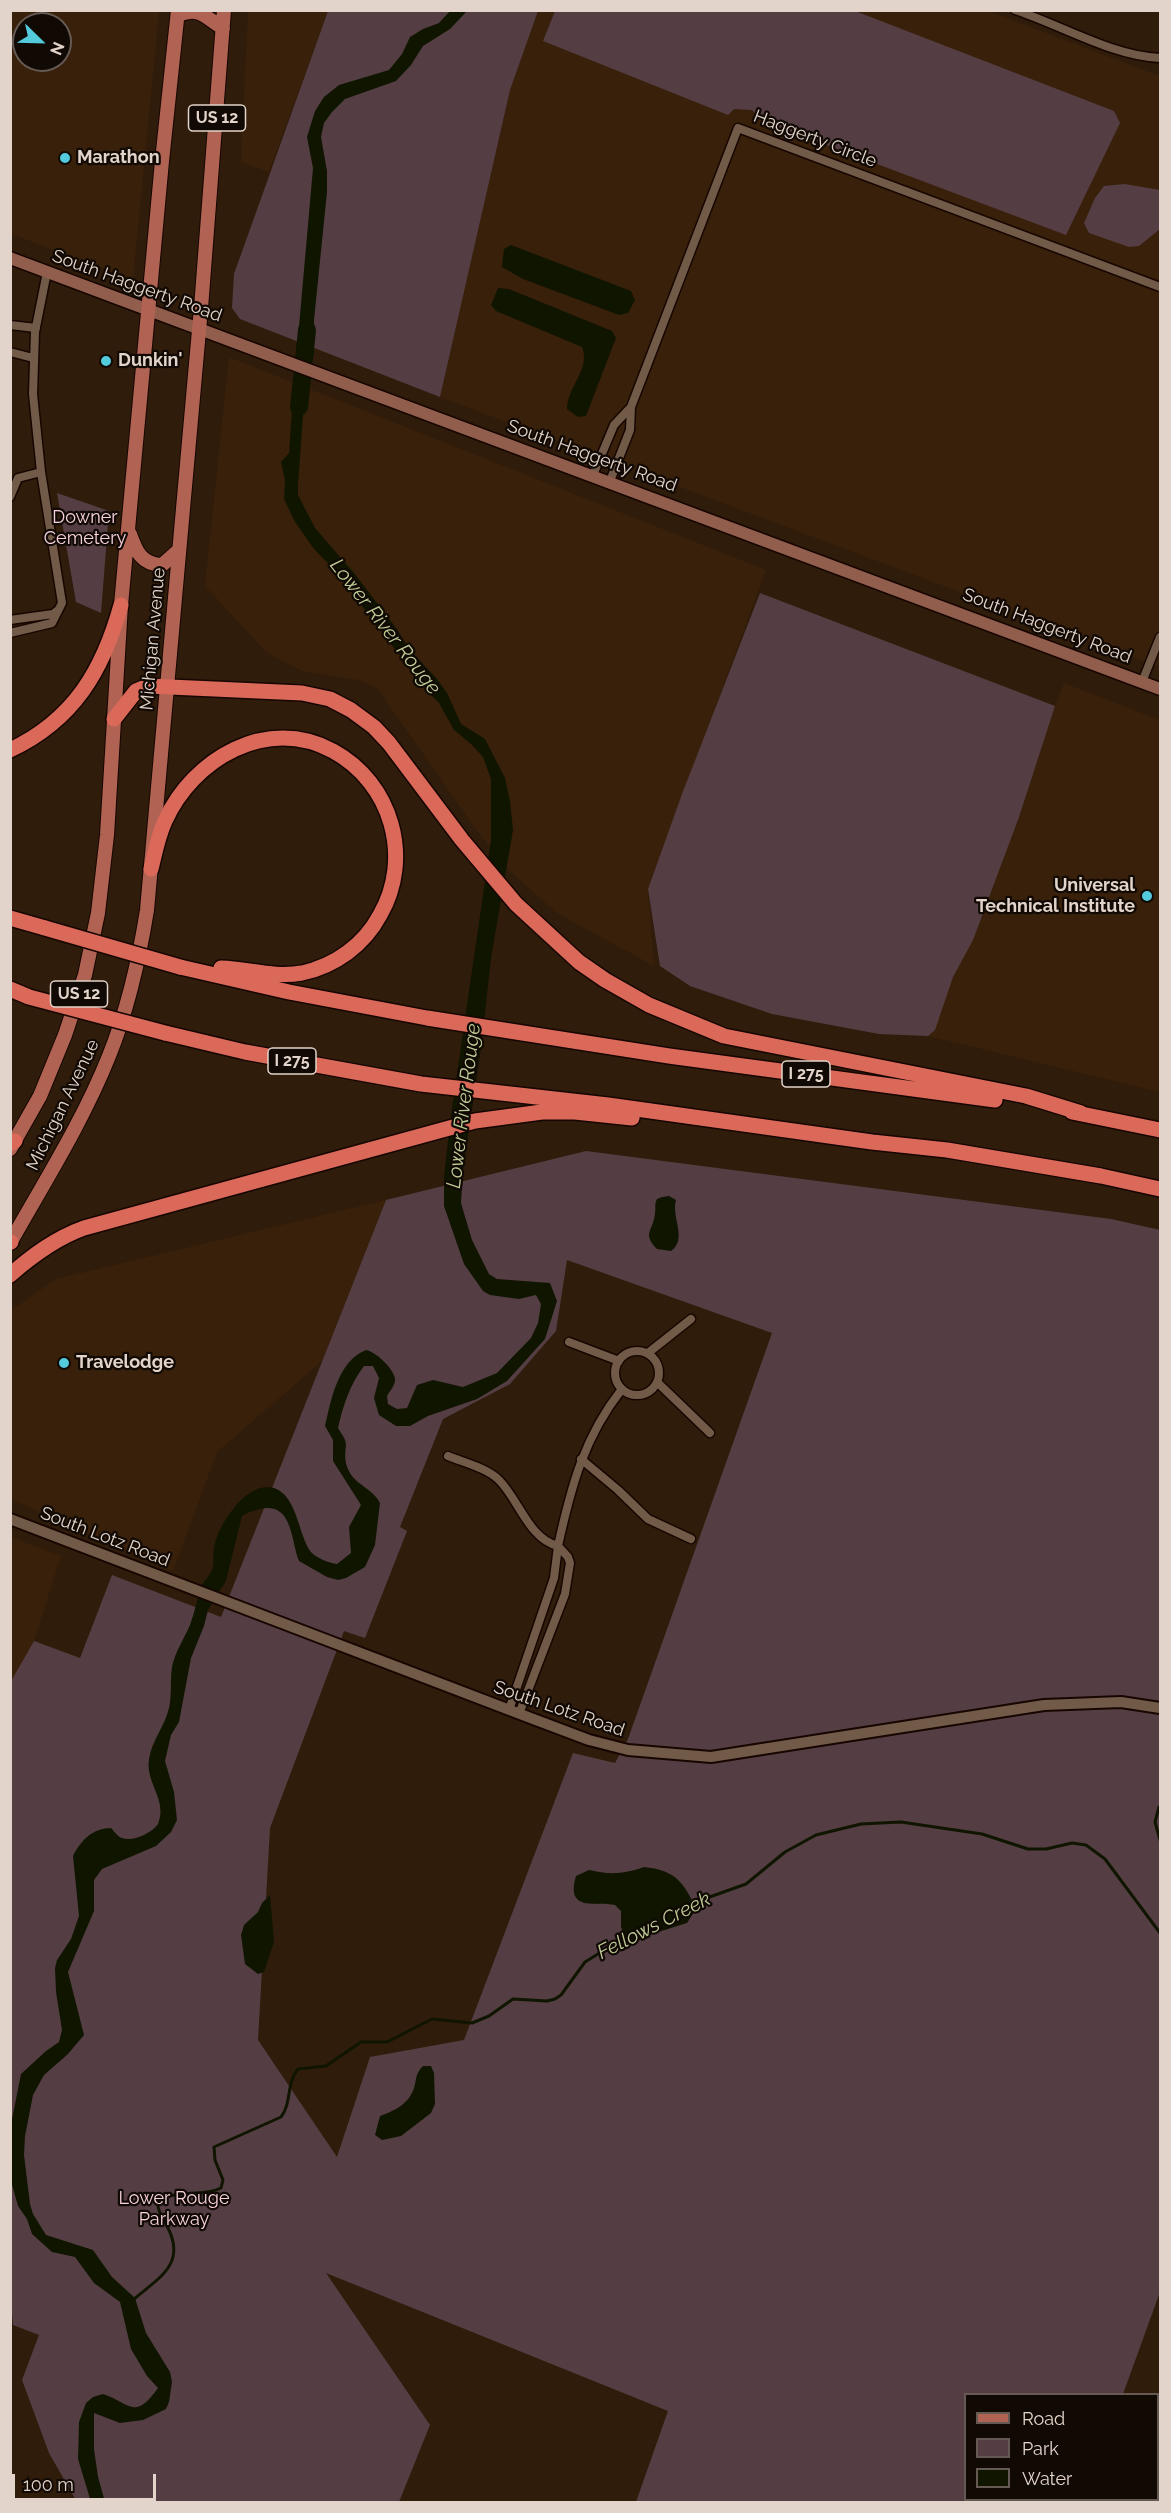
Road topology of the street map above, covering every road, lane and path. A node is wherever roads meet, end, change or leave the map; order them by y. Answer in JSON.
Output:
{"nodes":[{"id":1,"x":224,"y":10,"type":"edge"},
{"id":2,"x":1015,"y":10,"type":"edge"},
{"id":3,"x":178,"y":13,"type":"edge"},
{"id":4,"x":223,"y":28,"type":"junction"},
{"id":5,"x":1161,"y":58,"type":"edge"},
{"id":6,"x":10,"y":258,"type":"edge"},
{"id":7,"x":47,"y":272,"type":"junction"},
{"id":8,"x":1161,"y":287,"type":"edge"},
{"id":9,"x":149,"y":310,"type":"junction"},
{"id":10,"x":10,"y":325,"type":"edge"},
{"id":11,"x":36,"y":328,"type":"junction"},
{"id":12,"x":200,"y":329,"type":"junction"},
{"id":13,"x":10,"y":352,"type":"edge"},
{"id":14,"x":33,"y":358,"type":"junction"},
{"id":15,"x":631,"y":407,"type":"junction"},
{"id":16,"x":41,"y":472,"type":"junction"},
{"id":17,"x":593,"y":475,"type":"junction"},
{"id":18,"x":610,"y":482,"type":"junction"},
{"id":19,"x":10,"y":497,"type":"edge"},
{"id":20,"x":129,"y":532,"type":"junction"},
{"id":21,"x":179,"y":550,"type":"junction"},
{"id":22,"x":121,"y":605,"type":"junction"},
{"id":23,"x":58,"y":610,"type":"junction"},
{"id":24,"x":10,"y":620,"type":"edge"},
{"id":25,"x":10,"y":633,"type":"edge"},
{"id":26,"x":1161,"y":637,"type":"edge"},
{"id":27,"x":1142,"y":682,"type":"junction"},
{"id":28,"x":166,"y":685,"type":"junction"},
{"id":29,"x":1161,"y":689,"type":"edge"},
{"id":30,"x":114,"y":719,"type":"junction"},
{"id":31,"x":10,"y":750,"type":"edge"},
{"id":32,"x":151,"y":869,"type":"junction"},
{"id":33,"x":10,"y":918,"type":"edge"},
{"id":34,"x":184,"y":968,"type":"junction"},
{"id":35,"x":10,"y":990,"type":"edge"},
{"id":36,"x":1081,"y":1113,"type":"junction"},
{"id":37,"x":1161,"y":1130,"type":"edge"},
{"id":38,"x":872,"y":1142,"type":"junction"},
{"id":39,"x":12,"y":1145,"type":"edge"},
{"id":40,"x":1161,"y":1190,"type":"edge"},
{"id":41,"x":11,"y":1242,"type":"edge"},
{"id":42,"x":10,"y":1275,"type":"edge"},
{"id":43,"x":691,"y":1319,"type":"dead end"},
{"id":44,"x":569,"y":1342,"type":"dead end"},
{"id":45,"x":648,"y":1353,"type":"junction"},
{"id":46,"x":619,"y":1361,"type":"junction"},
{"id":47,"x":657,"y":1382,"type":"junction"},
{"id":48,"x":622,"y":1389,"type":"junction"},
{"id":49,"x":710,"y":1433,"type":"dead end"},
{"id":50,"x":448,"y":1456,"type":"dead end"},
{"id":51,"x":581,"y":1459,"type":"junction"},
{"id":52,"x":10,"y":1519,"type":"edge"},
{"id":53,"x":691,"y":1539,"type":"dead end"},
{"id":54,"x":558,"y":1546,"type":"junction"},
{"id":55,"x":1161,"y":1708,"type":"edge"},
{"id":56,"x":514,"y":1712,"type":"junction"}],
"edges":[{"from":1,"to":4,"type":"main road","name":"Michigan Avenue","number":"US 12"},
{"from":2,"to":5,"type":"street"},
{"from":3,"to":4,"type":"main road"},
{"from":3,"to":9,"type":"main road","name":"Michigan Avenue","number":"US 12"},
{"from":4,"to":12,"type":"main road","name":"Michigan Avenue","number":"US 12"},
{"from":6,"to":7,"type":"main road","name":"South Haggerty Road"},
{"from":7,"to":9,"type":"main road","name":"South Haggerty Road"},
{"from":7,"to":11,"type":"street"},
{"from":8,"to":15,"type":"street","name":"Haggerty Circle"},
{"from":9,"to":12,"type":"main road","name":"South Haggerty Road"},
{"from":9,"to":20,"type":"main road","name":"Michigan Avenue","number":"US 12"},
{"from":10,"to":11,"type":"street"},
{"from":11,"to":14,"type":"street"},
{"from":12,"to":17,"type":"main road","name":"South Haggerty Road"},
{"from":12,"to":21,"type":"main road","name":"Michigan Avenue","number":"US 12"},
{"from":13,"to":14,"type":"street"},
{"from":14,"to":16,"type":"street"},
{"from":15,"to":17,"type":"street","name":"Haggerty Circle"},
{"from":15,"to":18,"type":"street","name":"Haggerty Circle"},
{"from":16,"to":19,"type":"street"},
{"from":16,"to":23,"type":"street"},
{"from":17,"to":18,"type":"main road","name":"South Haggerty Road"},
{"from":18,"to":27,"type":"main road","name":"South Haggerty Road"},
{"from":20,"to":21,"type":"main road"},
{"from":20,"to":22,"type":"main road","name":"Michigan Avenue","number":"US 12"},
{"from":21,"to":28,"type":"main road","name":"Michigan Avenue","number":"US 12"},
{"from":22,"to":30,"type":"main road","name":"Michigan Avenue","number":"US 12"},
{"from":22,"to":31,"type":"highway"},
{"from":23,"to":24,"type":"street"},
{"from":23,"to":25,"type":"street"},
{"from":26,"to":27,"type":"street"},
{"from":27,"to":29,"type":"main road","name":"South Haggerty Road"},
{"from":28,"to":30,"type":"highway"},
{"from":28,"to":32,"type":"main road","name":"Michigan Avenue","number":"US 12"},
{"from":28,"to":36,"type":"highway"},
{"from":30,"to":39,"type":"main road","name":"Michigan Avenue","number":"US 12"},
{"from":32,"to":34,"type":"highway"},
{"from":32,"to":41,"type":"main road","name":"Michigan Avenue","number":"US 12"},
{"from":33,"to":34,"type":"highway","number":"I 275","bridge":true},
{"from":34,"to":36,"type":"highway","number":"I 275"},
{"from":35,"to":38,"type":"highway","number":"I 275","bridge":true},
{"from":36,"to":37,"type":"highway","number":"I 275"},
{"from":38,"to":40,"type":"highway","number":"I 275"},
{"from":38,"to":42,"type":"highway"},
{"from":43,"to":45,"type":"street"},
{"from":44,"to":46,"type":"street"},
{"from":45,"to":46,"type":"street"},
{"from":45,"to":47,"type":"street"},
{"from":46,"to":48,"type":"street"},
{"from":47,"to":48,"type":"street"},
{"from":47,"to":49,"type":"street"},
{"from":48,"to":51,"type":"street"},
{"from":50,"to":54,"type":"street"},
{"from":51,"to":53,"type":"street"},
{"from":51,"to":54,"type":"street"},
{"from":52,"to":56,"type":"street","name":"South Lotz Road"},
{"from":54,"to":56,"type":"street"},
{"from":54,"to":56,"type":"street"},
{"from":55,"to":56,"type":"street","name":"South Lotz Road"}]}
